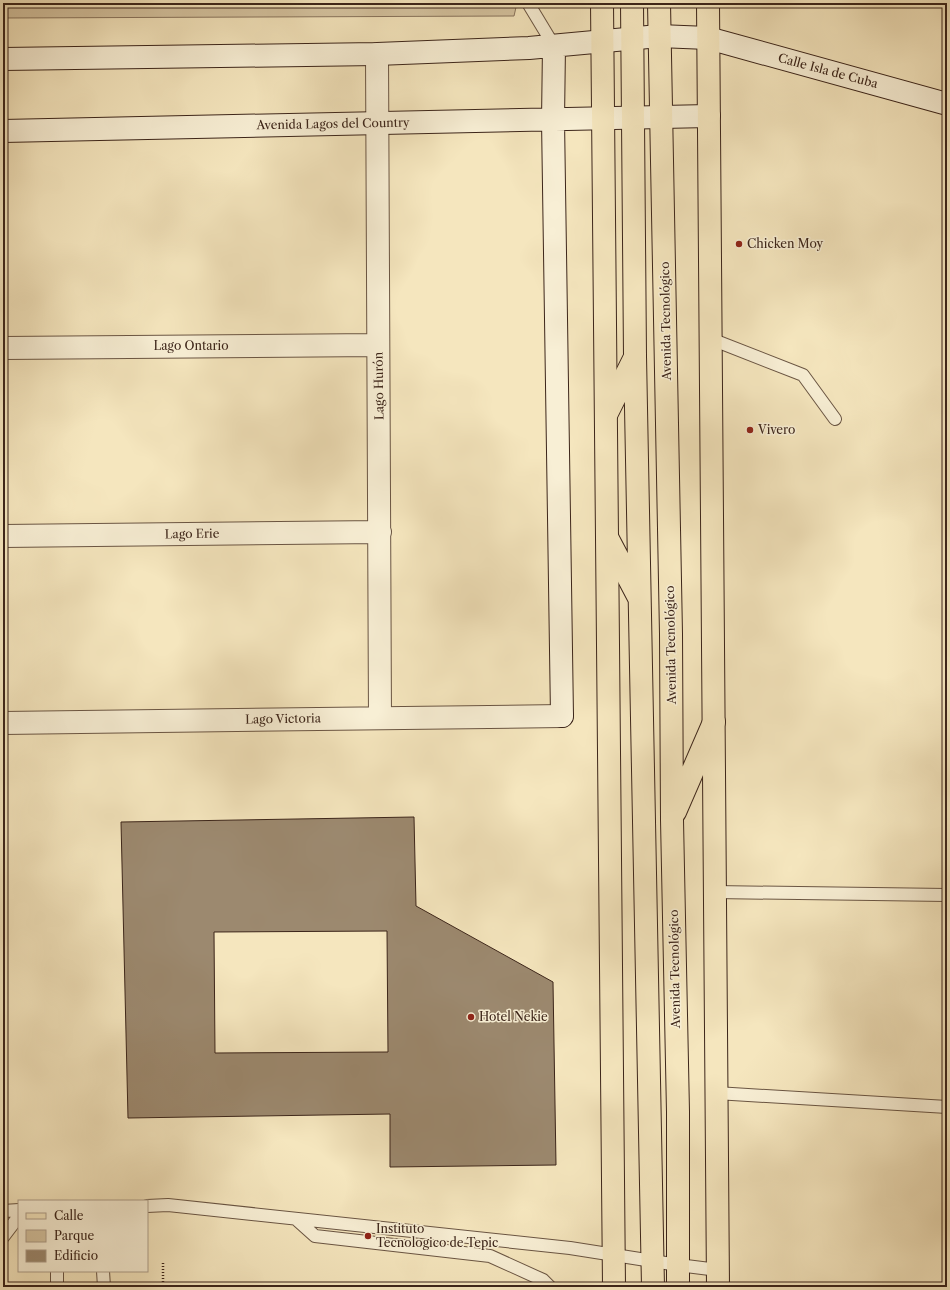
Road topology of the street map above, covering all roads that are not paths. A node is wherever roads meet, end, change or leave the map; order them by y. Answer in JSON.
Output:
{"nodes":[{"id":1,"x":528,"y":3,"type":"edge"},
{"id":2,"x":602,"y":3,"type":"edge"},
{"id":3,"x":632,"y":3,"type":"edge"},
{"id":4,"x":659,"y":3,"type":"edge"},
{"id":5,"x":708,"y":3,"type":"edge"},
{"id":6,"x":659,"y":36,"type":"junction"},
{"id":7,"x":708,"y":38,"type":"junction"},
{"id":8,"x":632,"y":40,"type":"junction"},
{"id":9,"x":603,"y":43,"type":"junction"},
{"id":10,"x":554,"y":46,"type":"junction"},
{"id":11,"x":377,"y":54,"type":"junction"},
{"id":12,"x":3,"y":59,"type":"edge"},
{"id":13,"x":947,"y":104,"type":"edge"},
{"id":14,"x":709,"y":116,"type":"junction"},
{"id":15,"x":662,"y":118,"type":"junction"},
{"id":16,"x":633,"y":119,"type":"junction"},
{"id":17,"x":554,"y":120,"type":"junction"},
{"id":18,"x":604,"y":120,"type":"junction"},
{"id":19,"x":377,"y":124,"type":"junction"},
{"id":20,"x":3,"y":131,"type":"edge"},
{"id":21,"x":711,"y":339,"type":"junction"},
{"id":22,"x":378,"y":345,"type":"junction"},
{"id":23,"x":3,"y":348,"type":"edge"},
{"id":24,"x":636,"y":356,"type":"junction"},
{"id":25,"x":606,"y":413,"type":"junction"},
{"id":26,"x":836,"y":419,"type":"dead end"},
{"id":27,"x":380,"y":532,"type":"junction"},
{"id":28,"x":3,"y":536,"type":"edge"},
{"id":29,"x":608,"y":538,"type":"junction"},
{"id":30,"x":641,"y":602,"type":"junction"},
{"id":31,"x":380,"y":718,"type":"junction"},
{"id":32,"x":714,"y":722,"type":"junction"},
{"id":33,"x":3,"y":723,"type":"edge"},
{"id":34,"x":672,"y":820,"type":"junction"},
{"id":35,"x":715,"y":892,"type":"junction"},
{"id":36,"x":947,"y":895,"type":"edge"},
{"id":37,"x":716,"y":1093,"type":"junction"},
{"id":38,"x":947,"y":1107,"type":"edge"},
{"id":39,"x":148,"y":1206,"type":"edge"},
{"id":40,"x":18,"y":1210,"type":"edge"},
{"id":41,"x":3,"y":1211,"type":"edge"},
{"id":42,"x":18,"y":1217,"type":"edge"},
{"id":43,"x":296,"y":1219,"type":"junction"},
{"id":44,"x":3,"y":1237,"type":"edge"},
{"id":45,"x":615,"y":1256,"type":"junction"},
{"id":46,"x":653,"y":1261,"type":"junction"},
{"id":47,"x":678,"y":1265,"type":"junction"},
{"id":48,"x":57,"y":1272,"type":"edge"},
{"id":49,"x":103,"y":1272,"type":"edge"},
{"id":50,"x":718,"y":1278,"type":"edge"},
{"id":51,"x":57,"y":1287,"type":"edge"},
{"id":52,"x":104,"y":1287,"type":"edge"},
{"id":53,"x":550,"y":1287,"type":"edge"},
{"id":54,"x":614,"y":1287,"type":"edge"},
{"id":55,"x":653,"y":1287,"type":"edge"},
{"id":56,"x":678,"y":1287,"type":"edge"}],
"edges":[{"from":1,"to":10,"type":"lane"},
{"from":2,"to":9,"type":"main road"},
{"from":3,"to":8,"type":"main road"},
{"from":4,"to":6,"type":"main road","name":"Avenida Tecnológico"},
{"from":5,"to":7,"type":"main road"},
{"from":6,"to":7,"type":"street","name":"Calle Isla de Cuba"},
{"from":6,"to":8,"type":"street","name":"Calle Isla de Cuba"},
{"from":6,"to":15,"type":"main road","name":"Avenida Tecnológico"},
{"from":7,"to":13,"type":"street","name":"Calle Isla de Cuba"},
{"from":7,"to":14,"type":"main road"},
{"from":8,"to":9,"type":"street","name":"Calle Isla de Cuba"},
{"from":8,"to":16,"type":"main road"},
{"from":9,"to":10,"type":"street"},
{"from":9,"to":18,"type":"main road"},
{"from":10,"to":11,"type":"street"},
{"from":10,"to":17,"type":"street"},
{"from":11,"to":12,"type":"street"},
{"from":11,"to":19,"type":"street","name":"Lago Hurón"},
{"from":14,"to":15,"type":"street","name":"Avenida Lagos del Country"},
{"from":14,"to":21,"type":"main road"},
{"from":15,"to":16,"type":"street","name":"Avenida Lagos del Country"},
{"from":15,"to":34,"type":"main road","name":"Avenida Tecnológico"},
{"from":16,"to":18,"type":"street","name":"Avenida Lagos del Country"},
{"from":16,"to":24,"type":"main road"},
{"from":17,"to":18,"type":"street","name":"Avenida Lagos del Country"},
{"from":17,"to":19,"type":"street","name":"Avenida Lagos del Country"},
{"from":17,"to":31,"type":"street","name":"Lago Victoria"},
{"from":18,"to":25,"type":"main road"},
{"from":19,"to":20,"type":"street","name":"Avenida Lagos del Country"},
{"from":19,"to":22,"type":"street","name":"Lago Hurón"},
{"from":21,"to":26,"type":"lane"},
{"from":21,"to":32,"type":"main road"},
{"from":22,"to":23,"type":"street","name":"Lago Ontario"},
{"from":22,"to":27,"type":"street","name":"Lago Hurón"},
{"from":24,"to":25,"type":"main road"},
{"from":24,"to":30,"type":"main road"},
{"from":25,"to":29,"type":"main road"},
{"from":27,"to":28,"type":"street","name":"Lago Erie"},
{"from":27,"to":31,"type":"street","name":"Lago Hurón"},
{"from":29,"to":30,"type":"main road"},
{"from":29,"to":45,"type":"main road"},
{"from":30,"to":46,"type":"main road"},
{"from":31,"to":33,"type":"street","name":"Lago Victoria"},
{"from":32,"to":34,"type":"main road"},
{"from":32,"to":35,"type":"main road"},
{"from":34,"to":47,"type":"main road","name":"Avenida Tecnológico"},
{"from":35,"to":36,"type":"lane"},
{"from":35,"to":37,"type":"main road"},
{"from":37,"to":38,"type":"lane"},
{"from":37,"to":50,"type":"main road"},
{"from":39,"to":43,"type":"lane"},
{"from":40,"to":41,"type":"lane"},
{"from":42,"to":44,"type":"lane"},
{"from":43,"to":45,"type":"lane"},
{"from":43,"to":53,"type":"lane"},
{"from":45,"to":46,"type":"lane"},
{"from":45,"to":54,"type":"main road"},
{"from":46,"to":47,"type":"lane"},
{"from":46,"to":55,"type":"main road"},
{"from":47,"to":50,"type":"lane"},
{"from":47,"to":56,"type":"main road","name":"Avenida Tecnológico"},
{"from":48,"to":51,"type":"lane"},
{"from":49,"to":52,"type":"lane"}]}
